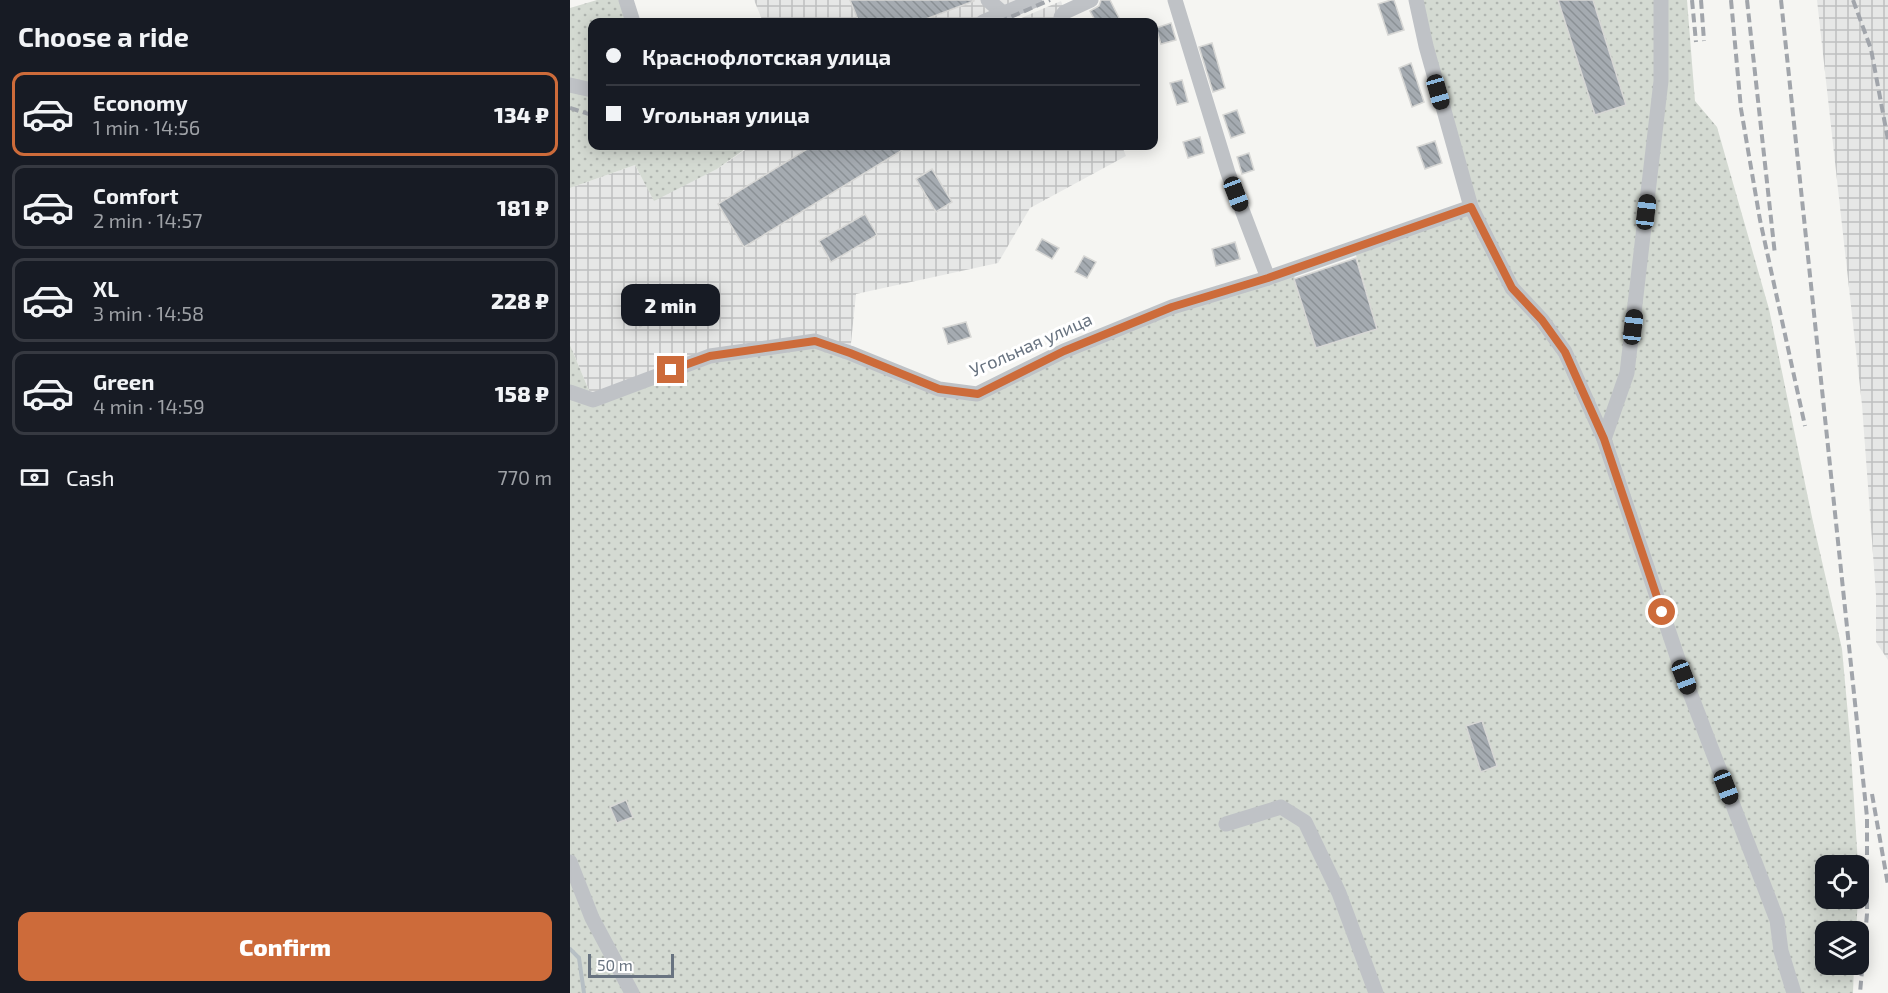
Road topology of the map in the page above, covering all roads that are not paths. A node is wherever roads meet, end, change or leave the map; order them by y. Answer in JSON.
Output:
{"nodes":[{"id":1,"x":626,"y":0,"type":"edge"},
{"id":2,"x":988,"y":0,"type":"edge"},
{"id":3,"x":1035,"y":0,"type":"edge"},
{"id":4,"x":1091,"y":0,"type":"edge"},
{"id":5,"x":1175,"y":0,"type":"edge"},
{"id":6,"x":1416,"y":0,"type":"edge"},
{"id":7,"x":1661,"y":0,"type":"edge"},
{"id":8,"x":1004,"y":14,"type":"junction"},
{"id":9,"x":1061,"y":17,"type":"dead end"},
{"id":10,"x":632,"y":18,"type":"edge"},
{"id":11,"x":994,"y":18,"type":"edge"},
{"id":12,"x":570,"y":85,"type":"edge"},
{"id":13,"x":588,"y":89,"type":"edge"},
{"id":14,"x":1471,"y":207,"type":"junction"},
{"id":15,"x":1268,"y":278,"type":"junction"},
{"id":16,"x":570,"y":392,"type":"edge"},
{"id":17,"x":1604,"y":439,"type":"junction"},
{"id":18,"x":1226,"y":824,"type":"dead end"},
{"id":19,"x":570,"y":862,"type":"edge"},
{"id":20,"x":632,"y":993,"type":"edge"},
{"id":21,"x":1376,"y":993,"type":"edge"},
{"id":22,"x":1794,"y":993,"type":"edge"}],
"edges":[{"from":1,"to":10,"type":"street"},
{"from":2,"to":8,"type":"street"},
{"from":3,"to":8,"type":"street"},
{"from":4,"to":9,"type":"street"},
{"from":5,"to":15,"type":"street"},
{"from":6,"to":14,"type":"street"},
{"from":7,"to":17,"type":"street"},
{"from":8,"to":11,"type":"street"},
{"from":12,"to":13,"type":"street"},
{"from":14,"to":15,"type":"street","name":"Угольная улица"},
{"from":14,"to":17,"type":"street"},
{"from":15,"to":16,"type":"street","name":"Угольная улица"},
{"from":17,"to":22,"type":"street"},
{"from":18,"to":21,"type":"street"},
{"from":19,"to":20,"type":"street"}]}
